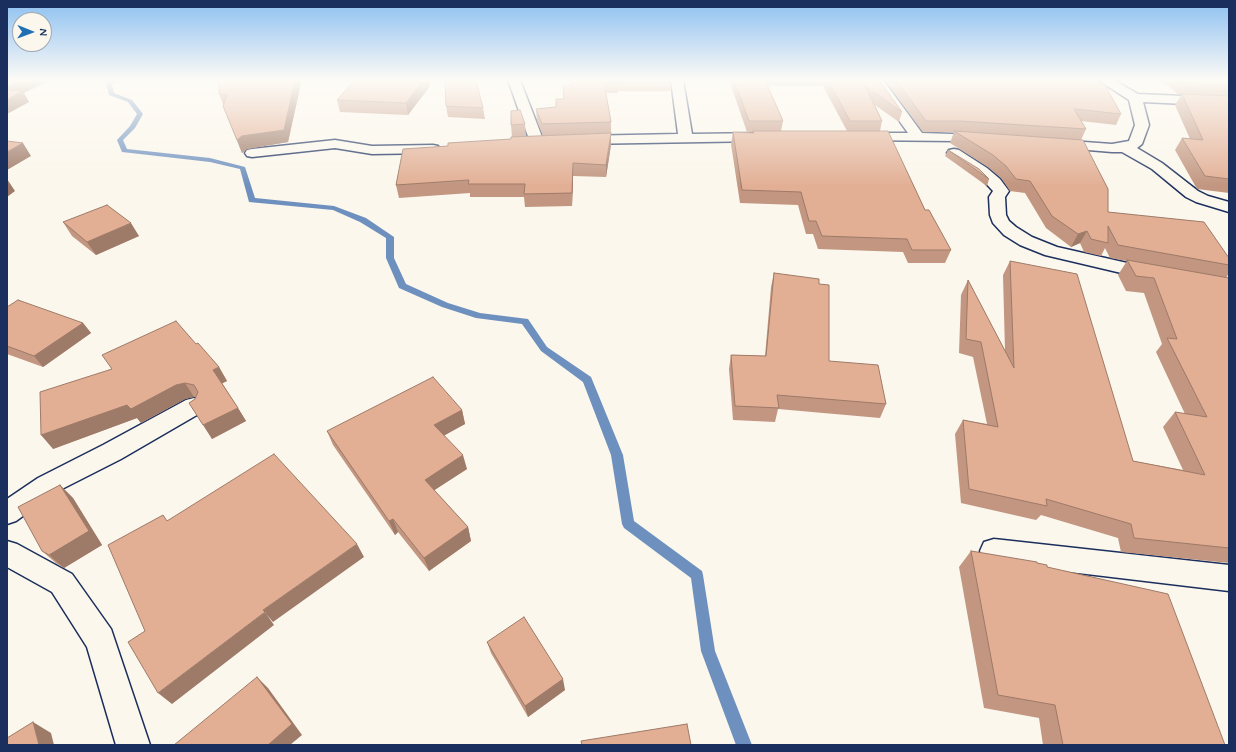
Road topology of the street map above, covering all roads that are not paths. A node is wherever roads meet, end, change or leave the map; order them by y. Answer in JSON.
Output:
{"nodes":[{"id":1,"x":524,"y":115,"type":"edge"},
{"id":2,"x":682,"y":115,"type":"edge"},
{"id":3,"x":904,"y":115,"type":"edge"},
{"id":4,"x":1139,"y":115,"type":"edge"},
{"id":5,"x":778,"y":137,"type":"edge"},
{"id":6,"x":848,"y":137,"type":"edge"},
{"id":7,"x":922,"y":137,"type":"junction"},
{"id":8,"x":686,"y":138,"type":"junction"},
{"id":9,"x":995,"y":140,"type":"edge"},
{"id":10,"x":566,"y":141,"type":"edge"},
{"id":11,"x":552,"y":142,"type":"edge"},
{"id":12,"x":1042,"y":143,"type":"edge"},
{"id":13,"x":1125,"y":147,"type":"junction"},
{"id":14,"x":448,"y":148,"type":"edge"},
{"id":15,"x":252,"y":153,"type":"dead end"},
{"id":16,"x":1229,"y":207,"type":"edge"},
{"id":17,"x":1168,"y":276,"type":"edge"},
{"id":18,"x":194,"y":406,"type":"edge"},
{"id":19,"x":7,"y":512,"type":"edge"},
{"id":20,"x":994,"y":551,"type":"dead end"},
{"id":21,"x":7,"y":553,"type":"edge"},
{"id":22,"x":1229,"y":578,"type":"edge"},
{"id":23,"x":133,"y":745,"type":"edge"}],
"edges":[{"from":1,"to":11,"type":"street"},
{"from":2,"to":8,"type":"street"},
{"from":3,"to":7,"type":"street"},
{"from":4,"to":13,"type":"street"},
{"from":5,"to":8,"type":"street"},
{"from":6,"to":7,"type":"street"},
{"from":7,"to":9,"type":"street"},
{"from":7,"to":17,"type":"street"},
{"from":8,"to":10,"type":"street"},
{"from":12,"to":13,"type":"street"},
{"from":13,"to":16,"type":"street"},
{"from":14,"to":15,"type":"street"},
{"from":18,"to":19,"type":"street"},
{"from":20,"to":22,"type":"street"},
{"from":21,"to":23,"type":"street"}]}
